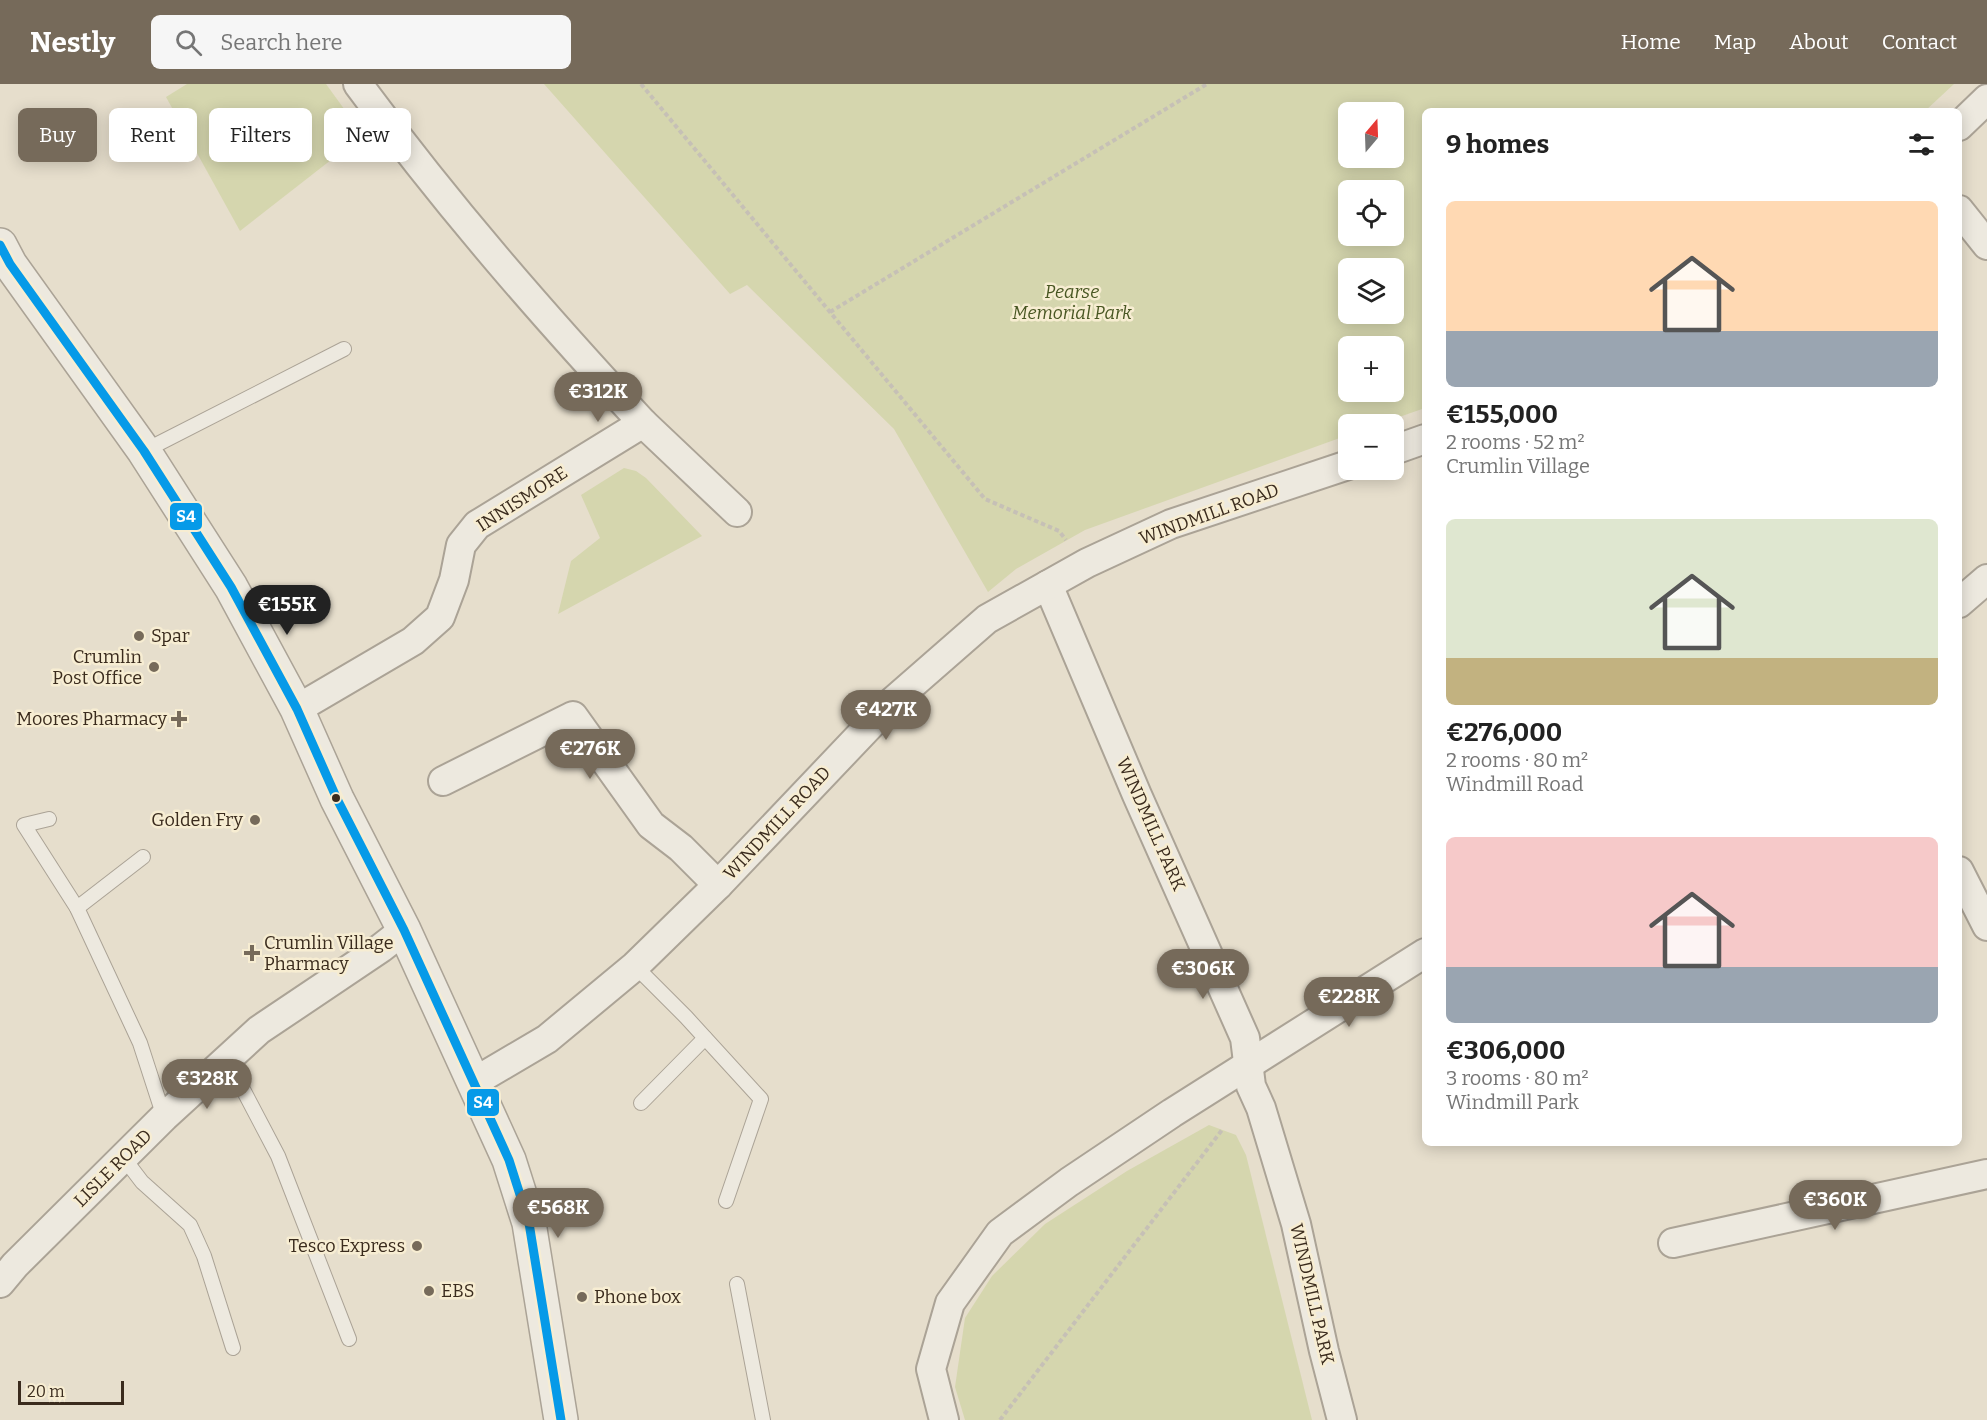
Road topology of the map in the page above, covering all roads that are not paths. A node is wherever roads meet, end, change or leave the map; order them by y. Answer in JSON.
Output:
{"nodes":[{"id":1,"x":358,"y":84,"type":"edge"},
{"id":2,"x":1987,"y":99,"type":"edge"},
{"id":3,"x":1962,"y":123,"type":"edge"},
{"id":4,"x":1962,"y":214,"type":"edge"},
{"id":5,"x":0,"y":245,"type":"edge"},
{"id":6,"x":1987,"y":245,"type":"edge"},
{"id":7,"x":344,"y":349,"type":"dead end"},
{"id":8,"x":643,"y":423,"type":"junction"},
{"id":9,"x":1422,"y":441,"type":"edge"},
{"id":10,"x":1404,"y":447,"type":"edge"},
{"id":11,"x":144,"y":451,"type":"junction"},
{"id":12,"x":1338,"y":468,"type":"edge"},
{"id":13,"x":737,"y":512,"type":"dead end"},
{"id":14,"x":1987,"y":579,"type":"edge"},
{"id":15,"x":1048,"y":585,"type":"junction"},
{"id":16,"x":1962,"y":600,"type":"edge"},
{"id":17,"x":297,"y":710,"type":"junction"},
{"id":18,"x":443,"y":781,"type":"dead end"},
{"id":19,"x":49,"y":819,"type":"dead end"},
{"id":20,"x":142,"y":857,"type":"dead end"},
{"id":21,"x":1962,"y":877,"type":"edge"},
{"id":22,"x":718,"y":885,"type":"junction"},
{"id":23,"x":77,"y":908,"type":"junction"},
{"id":24,"x":1987,"y":926,"type":"edge"},
{"id":25,"x":404,"y":930,"type":"junction"},
{"id":26,"x":1422,"y":955,"type":"edge"},
{"id":27,"x":635,"y":966,"type":"junction"},
{"id":28,"x":705,"y":1038,"type":"junction"},
{"id":29,"x":227,"y":1059,"type":"junction"},
{"id":30,"x":1248,"y":1065,"type":"junction"},
{"id":31,"x":474,"y":1082,"type":"junction"},
{"id":32,"x":641,"y":1103,"type":"dead end"},
{"id":33,"x":164,"y":1117,"type":"junction"},
{"id":34,"x":123,"y":1157,"type":"junction"},
{"id":35,"x":1987,"y":1174,"type":"edge"},
{"id":36,"x":726,"y":1201,"type":"dead end"},
{"id":37,"x":1673,"y":1243,"type":"dead end"},
{"id":38,"x":0,"y":1283,"type":"edge"},
{"id":39,"x":736,"y":1284,"type":"dead end"},
{"id":40,"x":349,"y":1339,"type":"dead end"},
{"id":41,"x":232,"y":1348,"type":"dead end"},
{"id":42,"x":561,"y":1420,"type":"edge"},
{"id":43,"x":763,"y":1420,"type":"edge"},
{"id":44,"x":944,"y":1420,"type":"edge"},
{"id":45,"x":1342,"y":1420,"type":"edge"}],
"edges":[{"from":1,"to":8,"type":"street"},
{"from":2,"to":3,"type":"street"},
{"from":4,"to":6,"type":"street"},
{"from":5,"to":11,"type":"street"},
{"from":7,"to":11,"type":"lane"},
{"from":8,"to":13,"type":"street"},
{"from":8,"to":17,"type":"street","name":"INNISMORE"},
{"from":9,"to":10,"type":"street"},
{"from":11,"to":17,"type":"street"},
{"from":12,"to":15,"type":"street","name":"WINDMILL ROAD"},
{"from":14,"to":16,"type":"street"},
{"from":15,"to":22,"type":"street","name":"WINDMILL ROAD"},
{"from":15,"to":30,"type":"street","name":"WINDMILL PARK"},
{"from":17,"to":25,"type":"street"},
{"from":18,"to":22,"type":"street"},
{"from":19,"to":23,"type":"lane"},
{"from":20,"to":23,"type":"lane"},
{"from":21,"to":24,"type":"street"},
{"from":22,"to":27,"type":"street","name":"WINDMILL ROAD"},
{"from":23,"to":33,"type":"lane"},
{"from":25,"to":29,"type":"street","name":"LISLE ROAD"},
{"from":25,"to":31,"type":"street"},
{"from":26,"to":30,"type":"street"},
{"from":27,"to":28,"type":"lane"},
{"from":27,"to":31,"type":"street","name":"WINDMILL ROAD"},
{"from":28,"to":32,"type":"lane"},
{"from":28,"to":36,"type":"lane"},
{"from":29,"to":33,"type":"street","name":"LISLE ROAD"},
{"from":29,"to":40,"type":"lane"},
{"from":30,"to":44,"type":"street"},
{"from":30,"to":45,"type":"street","name":"WINDMILL PARK"},
{"from":31,"to":42,"type":"street"},
{"from":33,"to":34,"type":"street","name":"LISLE ROAD"},
{"from":34,"to":38,"type":"street","name":"LISLE ROAD"},
{"from":34,"to":41,"type":"lane"},
{"from":35,"to":37,"type":"street"},
{"from":39,"to":43,"type":"lane"}]}
